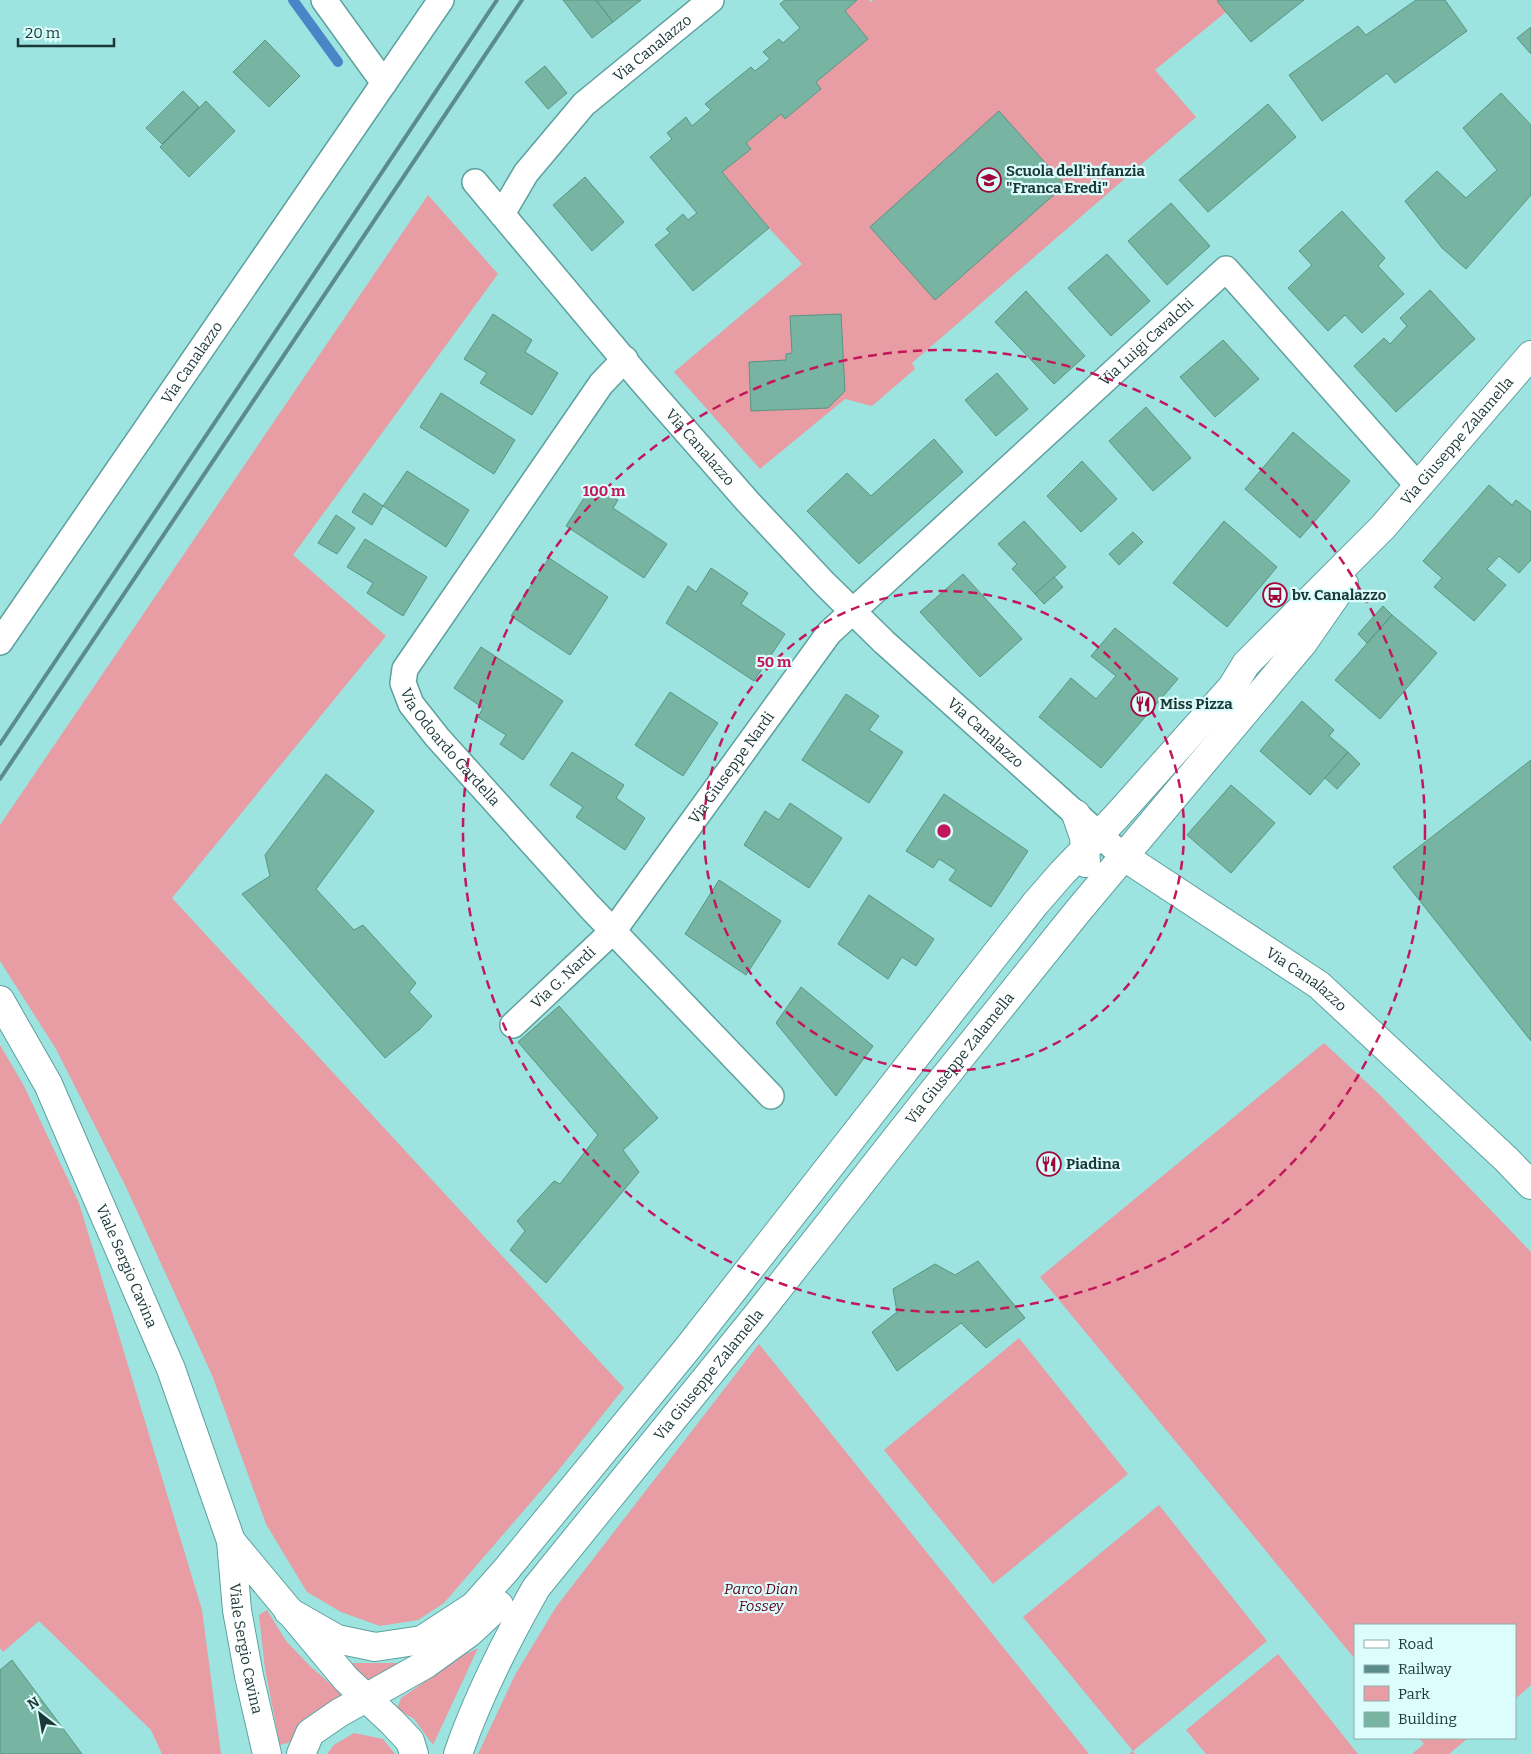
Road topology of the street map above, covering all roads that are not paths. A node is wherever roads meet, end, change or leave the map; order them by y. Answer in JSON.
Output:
{"nodes":[{"id":1,"x":324,"y":0,"type":"edge"},
{"id":2,"x":440,"y":0,"type":"edge"},
{"id":3,"x":711,"y":0,"type":"edge"},
{"id":4,"x":384,"y":83,"type":"junction"},
{"id":5,"x":475,"y":182,"type":"dead end"},
{"id":6,"x":502,"y":214,"type":"junction"},
{"id":7,"x":1531,"y":355,"type":"edge"},
{"id":8,"x":625,"y":359,"type":"junction"},
{"id":9,"x":1419,"y":487,"type":"junction"},
{"id":10,"x":1383,"y":527,"type":"junction"},
{"id":11,"x":853,"y":610,"type":"junction"},
{"id":12,"x":0,"y":642,"type":"edge"},
{"id":13,"x":1246,"y":664,"type":"junction"},
{"id":14,"x":1076,"y":814,"type":"junction"},
{"id":15,"x":1092,"y":842,"type":"junction"},
{"id":16,"x":1123,"y":856,"type":"junction"},
{"id":17,"x":614,"y":930,"type":"junction"},
{"id":18,"x":0,"y":1000,"type":"edge"},
{"id":19,"x":513,"y":1025,"type":"dead end"},
{"id":20,"x":945,"y":1077,"type":"junction"},
{"id":21,"x":771,"y":1096,"type":"dead end"},
{"id":22,"x":1531,"y":1185,"type":"edge"},
{"id":23,"x":687,"y":1349,"type":"junction"},
{"id":24,"x":231,"y":1542,"type":"junction"},
{"id":25,"x":536,"y":1588,"type":"junction"},
{"id":26,"x":288,"y":1611,"type":"junction"},
{"id":27,"x":366,"y":1697,"type":"junction"},
{"id":28,"x":267,"y":1754,"type":"edge"},
{"id":29,"x":300,"y":1754,"type":"edge"},
{"id":30,"x":414,"y":1754,"type":"edge"},
{"id":31,"x":440,"y":1754,"type":"edge"},
{"id":32,"x":458,"y":1754,"type":"edge"}],
"edges":[{"from":1,"to":4,"type":"street"},
{"from":2,"to":4,"type":"street","name":"Via Canalazzo"},
{"from":3,"to":6,"type":"street","name":"Via Canalazzo"},
{"from":4,"to":12,"type":"street","name":"Via Canalazzo"},
{"from":5,"to":6,"type":"street","name":"Via Canalazzo"},
{"from":6,"to":8,"type":"street","name":"Via Canalazzo"},
{"from":7,"to":9,"type":"street","name":"Via Giuseppe Zalamella"},
{"from":8,"to":11,"type":"street","name":"Via Canalazzo"},
{"from":8,"to":17,"type":"street","name":"Via Odoardo Gardella"},
{"from":9,"to":10,"type":"street","name":"Via Giuseppe Zalamella"},
{"from":9,"to":11,"type":"street","name":"Via Luigi Cavalchi"},
{"from":10,"to":13,"type":"street","name":"Via Giuseppe Zalamella"},
{"from":10,"to":16,"type":"street","name":"Via Giuseppe Zalamella"},
{"from":11,"to":14,"type":"street","name":"Via Canalazzo"},
{"from":11,"to":17,"type":"street","name":"Via Giuseppe Nardi"},
{"from":13,"to":14,"type":"street"},
{"from":13,"to":15,"type":"street","name":"Via Giuseppe Zalamella"},
{"from":14,"to":15,"type":"street"},
{"from":15,"to":16,"type":"street","name":"Via Canalazzo"},
{"from":15,"to":20,"type":"street"},
{"from":15,"to":23,"type":"street","name":"Via Giuseppe Zalamella"},
{"from":16,"to":20,"type":"street","name":"Via Giuseppe Zalamella"},
{"from":16,"to":22,"type":"street","name":"Via Canalazzo"},
{"from":17,"to":19,"type":"street","name":"Via G. Nardi"},
{"from":17,"to":21,"type":"street","name":"Via Odoardo Gardella"},
{"from":18,"to":24,"type":"street","name":"Viale Sergio Cavina"},
{"from":20,"to":25,"type":"street","name":"Via Giuseppe Zalamella"},
{"from":23,"to":26,"type":"street","name":"Via Giuseppe Zalamella"},
{"from":23,"to":27,"type":"street","name":"Via Giuseppe Zalamella"},
{"from":24,"to":26,"type":"street","name":"Viale Sergio Cavina"},
{"from":24,"to":28,"type":"street","name":"Viale Sergio Cavina"},
{"from":25,"to":31,"type":"street","name":"Via Giuseppe Zalamella"},
{"from":25,"to":32,"type":"street","name":"Via Giuseppe Zalamella"},
{"from":26,"to":27,"type":"street","name":"Viale Sergio Cavina"},
{"from":27,"to":29,"type":"street"},
{"from":27,"to":30,"type":"street","name":"Viale Sergio Cavina"}]}
